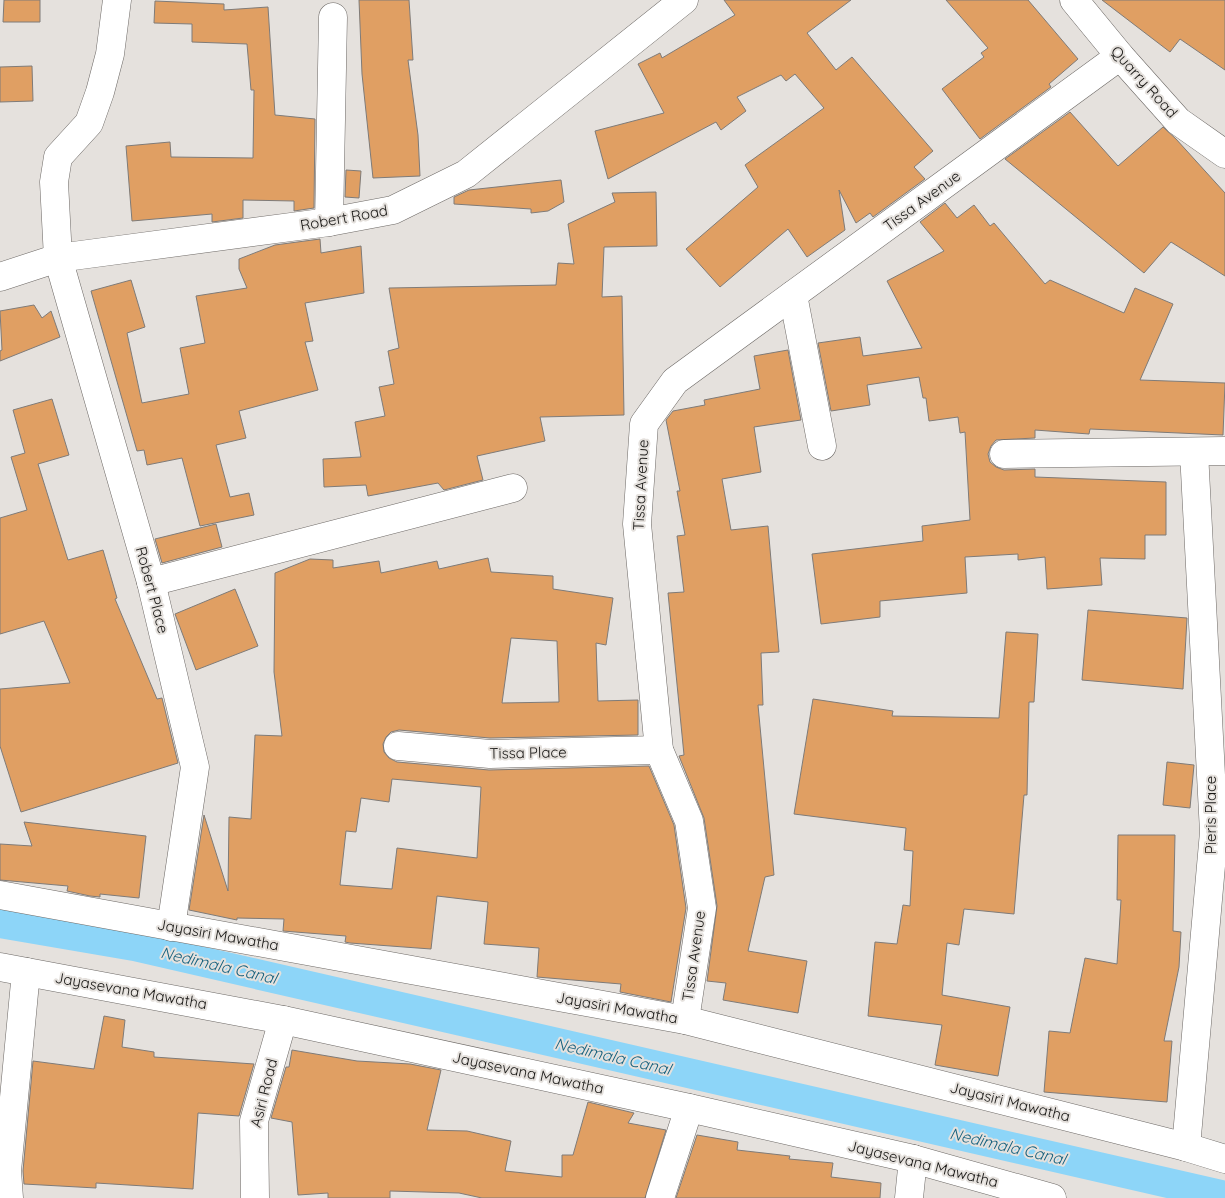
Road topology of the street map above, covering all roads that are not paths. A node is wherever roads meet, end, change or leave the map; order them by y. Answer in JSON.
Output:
{"nodes":[{"id":1,"x":117,"y":0,"type":"edge"},
{"id":2,"x":684,"y":0,"type":"edge"},
{"id":3,"x":1074,"y":0,"type":"edge"},
{"id":4,"x":333,"y":17,"type":"dead end"},
{"id":5,"x":1120,"y":56,"type":"junction"},
{"id":6,"x":1225,"y":154,"type":"edge"},
{"id":7,"x":328,"y":222,"type":"junction"},
{"id":8,"x":58,"y":258,"type":"junction"},
{"id":9,"x":0,"y":277,"type":"edge"},
{"id":10,"x":793,"y":295,"type":"junction"},
{"id":11,"x":822,"y":446,"type":"dead end"},
{"id":12,"x":1225,"y":451,"type":"edge"},
{"id":13,"x":1194,"y":452,"type":"junction"},
{"id":14,"x":1004,"y":454,"type":"dead end"},
{"id":15,"x":513,"y":488,"type":"dead end"},
{"id":16,"x":151,"y":582,"type":"junction"},
{"id":17,"x":398,"y":746,"type":"dead end"},
{"id":18,"x":659,"y":750,"type":"junction"},
{"id":19,"x":0,"y":895,"type":"edge"},
{"id":20,"x":171,"y":927,"type":"junction"},
{"id":21,"x":13,"y":969,"type":"edge"},
{"id":22,"x":283,"y":1020,"type":"junction"},
{"id":23,"x":685,"y":1020,"type":"junction"},
{"id":24,"x":689,"y":1108,"type":"junction"},
{"id":25,"x":1186,"y":1147,"type":"junction"},
{"id":26,"x":913,"y":1159,"type":"junction"},
{"id":27,"x":1225,"y":1159,"type":"edge"},
{"id":28,"x":9,"y":1198,"type":"edge"},
{"id":29,"x":255,"y":1198,"type":"edge"},
{"id":30,"x":660,"y":1198,"type":"edge"},
{"id":31,"x":909,"y":1198,"type":"edge"},
{"id":32,"x":1052,"y":1198,"type":"edge"}],
"edges":[{"from":1,"to":8,"type":"street","name":"Robert Place"},
{"from":2,"to":7,"type":"street","name":"Robert Road"},
{"from":3,"to":5,"type":"street","name":"Quarry Road"},
{"from":4,"to":7,"type":"street"},
{"from":5,"to":6,"type":"street","name":"Quarry Road"},
{"from":5,"to":10,"type":"street","name":"Tissa Avenue"},
{"from":7,"to":8,"type":"street","name":"Robert Road"},
{"from":8,"to":9,"type":"street","name":"Robert Road"},
{"from":8,"to":16,"type":"street","name":"Robert Place"},
{"from":10,"to":11,"type":"street"},
{"from":10,"to":18,"type":"street","name":"Tissa Avenue"},
{"from":12,"to":13,"type":"street"},
{"from":13,"to":14,"type":"street"},
{"from":13,"to":25,"type":"street","name":"Pieris Place"},
{"from":15,"to":16,"type":"street"},
{"from":16,"to":20,"type":"street","name":"Robert Place"},
{"from":17,"to":18,"type":"street","name":"Tissa Place"},
{"from":18,"to":23,"type":"street","name":"Tissa Avenue"},
{"from":19,"to":20,"type":"street","name":"Jayasiri Mawatha"},
{"from":20,"to":23,"type":"street","name":"Jayasiri Mawatha"},
{"from":21,"to":22,"type":"street","name":"Jayasevana Mawatha"},
{"from":21,"to":28,"type":"street"},
{"from":22,"to":24,"type":"street","name":"Jayasevana Mawatha"},
{"from":22,"to":29,"type":"street","name":"Asiri Road"},
{"from":23,"to":25,"type":"street","name":"Jayasiri Mawatha"},
{"from":24,"to":26,"type":"street","name":"Jayasevana Mawatha"},
{"from":24,"to":30,"type":"street"},
{"from":25,"to":27,"type":"street","name":"Jayasiri Mawatha"},
{"from":26,"to":31,"type":"street"},
{"from":26,"to":32,"type":"street","name":"Jayasevana Mawatha"}]}
